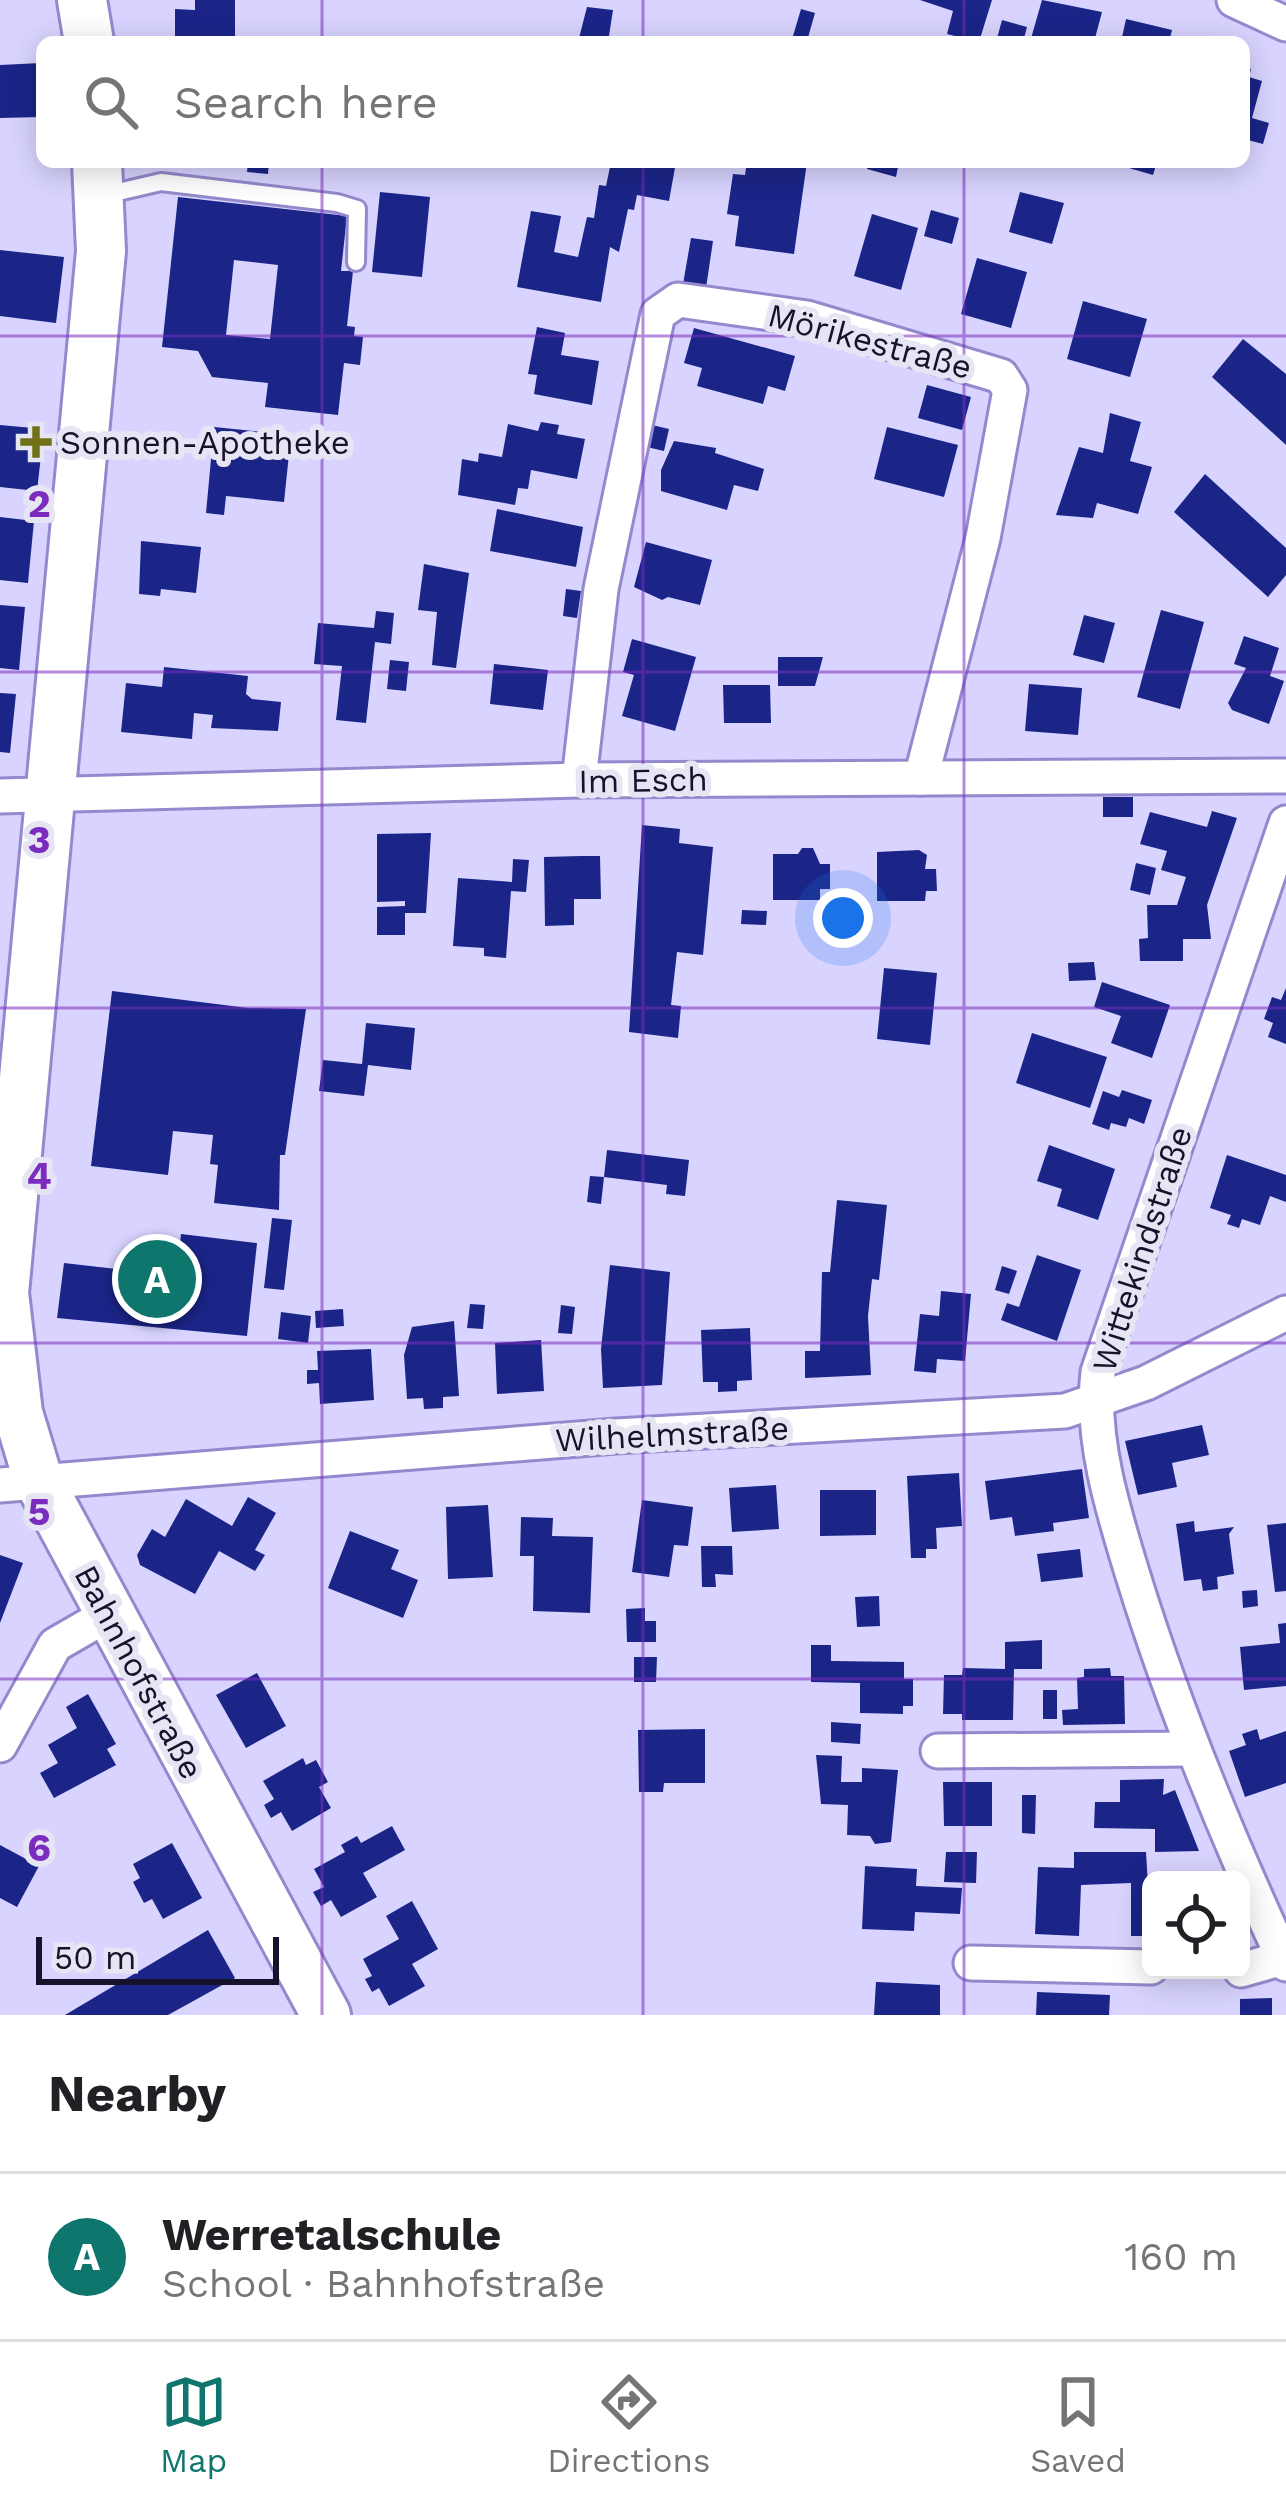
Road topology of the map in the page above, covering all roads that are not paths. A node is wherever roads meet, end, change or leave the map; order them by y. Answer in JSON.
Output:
{"nodes":[{"id":1,"x":82,"y":0,"type":"edge"},
{"id":2,"x":1234,"y":0,"type":"edge"},
{"id":3,"x":1286,"y":24,"type":"edge"},
{"id":4,"x":88,"y":36,"type":"edge"},
{"id":5,"x":98,"y":179,"type":"edge"},
{"id":6,"x":356,"y":262,"type":"dead end"},
{"id":7,"x":1286,"y":776,"type":"edge"},
{"id":8,"x":921,"y":778,"type":"junction"},
{"id":9,"x":580,"y":780,"type":"junction"},
{"id":10,"x":0,"y":796,"type":"edge"},
{"id":11,"x":49,"y":796,"type":"junction"},
{"id":12,"x":1286,"y":823,"type":"edge"},
{"id":13,"x":1286,"y":1312,"type":"edge"},
{"id":14,"x":1094,"y":1405,"type":"junction"},
{"id":15,"x":19,"y":1482,"type":"edge"},
{"id":16,"x":107,"y":1615,"type":"junction"},
{"id":17,"x":0,"y":1745,"type":"edge"},
{"id":18,"x":1192,"y":1749,"type":"junction"},
{"id":19,"x":938,"y":1751,"type":"dead end"},
{"id":20,"x":1284,"y":1961,"type":"edge"},
{"id":21,"x":971,"y":1963,"type":"dead end"},
{"id":22,"x":1142,"y":1967,"type":"edge"},
{"id":23,"x":1250,"y":1968,"type":"edge"},
{"id":24,"x":326,"y":2015,"type":"edge"}],
"edges":[{"from":1,"to":4,"type":"street"},
{"from":2,"to":3,"type":"street"},
{"from":5,"to":6,"type":"lane"},
{"from":5,"to":11,"type":"street","name":"Bahnhofstraße"},
{"from":7,"to":8,"type":"street","name":"Im Esch"},
{"from":8,"to":9,"type":"street","name":"Im Esch"},
{"from":8,"to":9,"type":"street","name":"Mörikestraße"},
{"from":9,"to":11,"type":"street","name":"Im Esch"},
{"from":10,"to":11,"type":"street","name":"Im Esch"},
{"from":11,"to":15,"type":"street","name":"Bahnhofstraße"},
{"from":12,"to":14,"type":"street","name":"Wittekindstraße"},
{"from":13,"to":14,"type":"street","name":"Wilhelmstraße"},
{"from":14,"to":15,"type":"street","name":"Wilhelmstraße"},
{"from":14,"to":18,"type":"street","name":"Wittekindstraße"},
{"from":15,"to":16,"type":"street","name":"Bahnhofstraße"},
{"from":16,"to":17,"type":"street"},
{"from":16,"to":24,"type":"street","name":"Bahnhofstraße"},
{"from":18,"to":19,"type":"street"},
{"from":18,"to":20,"type":"street","name":"Wittekindstraße"},
{"from":20,"to":23,"type":"street","name":"Wittekindstraße"},
{"from":21,"to":22,"type":"street"}]}
